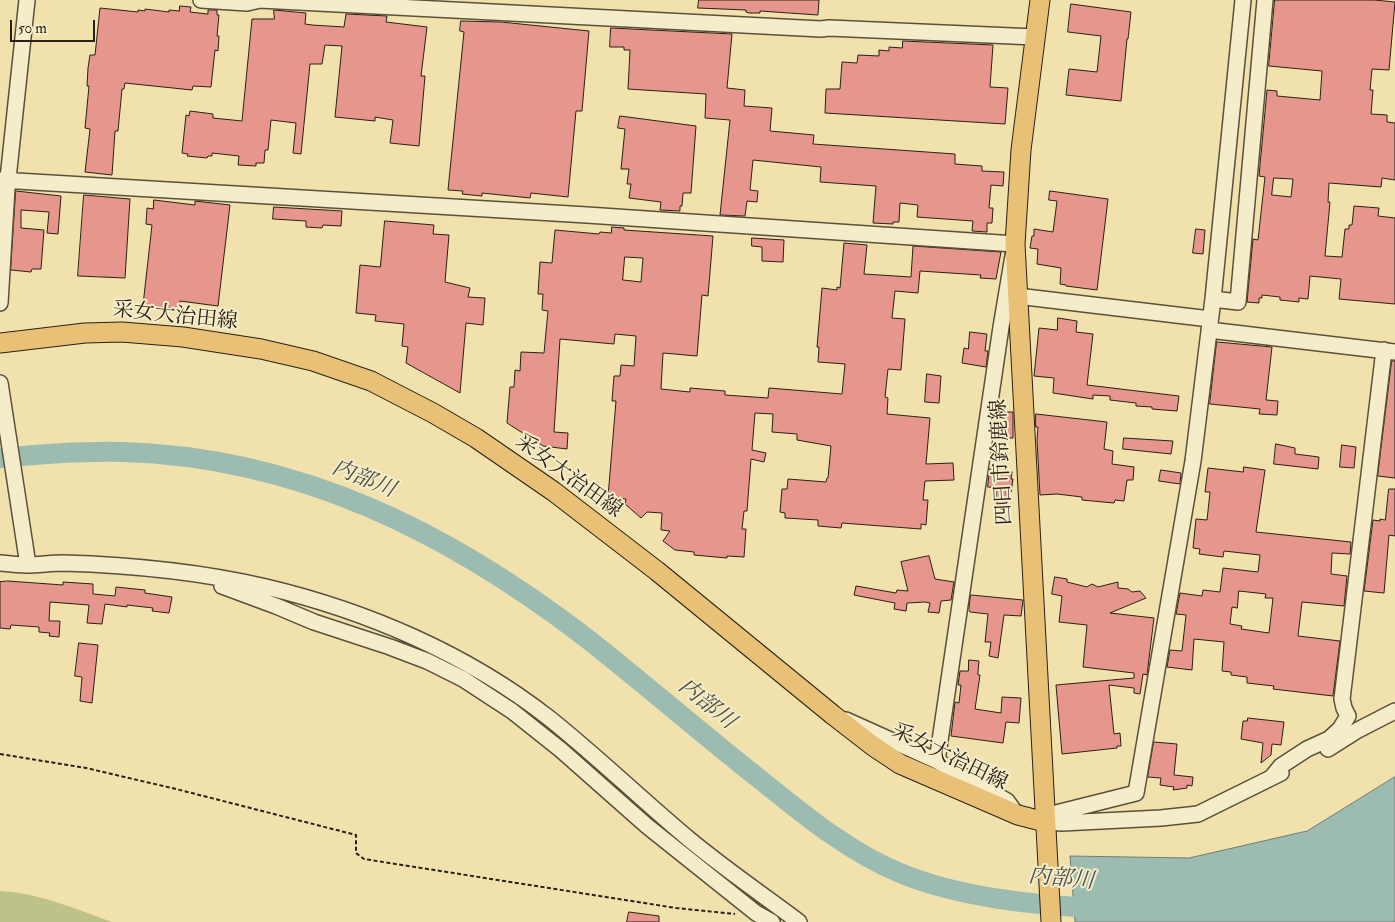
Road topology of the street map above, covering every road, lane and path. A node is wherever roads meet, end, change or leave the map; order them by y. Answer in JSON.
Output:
{"nodes":[{"id":1,"x":27,"y":0,"type":"edge"},
{"id":2,"x":201,"y":0,"type":"edge"},
{"id":3,"x":260,"y":0,"type":"edge"},
{"id":4,"x":1040,"y":0,"type":"edge"},
{"id":5,"x":1243,"y":0,"type":"edge"},
{"id":6,"x":1265,"y":0,"type":"edge"},
{"id":7,"x":1035,"y":37,"type":"junction"},
{"id":8,"x":5,"y":180,"type":"edge"},
{"id":9,"x":1015,"y":244,"type":"junction"},
{"id":10,"x":1017,"y":296,"type":"junction"},
{"id":11,"x":1213,"y":299,"type":"junction"},
{"id":12,"x":0,"y":303,"type":"edge"},
{"id":13,"x":1209,"y":324,"type":"junction"},
{"id":14,"x":0,"y":343,"type":"edge"},
{"id":15,"x":1389,"y":351,"type":"edge"},
{"id":16,"x":0,"y":383,"type":"edge"},
{"id":17,"x":28,"y":562,"type":"junction"},
{"id":18,"x":0,"y":563,"type":"edge"},
{"id":19,"x":182,"y":573,"type":"junction"},
{"id":20,"x":1395,"y":711,"type":"edge"},
{"id":21,"x":833,"y":715,"type":"junction"},
{"id":22,"x":1348,"y":716,"type":"junction"},
{"id":23,"x":1358,"y":730,"type":"junction"},
{"id":24,"x":0,"y":754,"type":"edge"},
{"id":25,"x":937,"y":761,"type":"junction"},
{"id":26,"x":1272,"y":777,"type":"junction"},
{"id":27,"x":1018,"y":815,"type":"junction"},
{"id":28,"x":1045,"y":822,"type":"junction"},
{"id":29,"x":756,"y":913,"type":"junction"},
{"id":30,"x":772,"y":922,"type":"edge"},
{"id":31,"x":799,"y":922,"type":"edge"},
{"id":32,"x":1051,"y":922,"type":"edge"}],
"edges":[{"from":1,"to":8,"type":"street"},
{"from":2,"to":3,"type":"street"},
{"from":3,"to":7,"type":"street"},
{"from":4,"to":7,"type":"main road","name":"四日市鈴鹿線"},
{"from":5,"to":11,"type":"street"},
{"from":6,"to":11,"type":"street"},
{"from":7,"to":9,"type":"main road","name":"四日市鈴鹿線"},
{"from":8,"to":9,"type":"street"},
{"from":8,"to":12,"type":"street"},
{"from":9,"to":10,"type":"main road","name":"四日市鈴鹿線"},
{"from":9,"to":25,"type":"street"},
{"from":10,"to":13,"type":"street"},
{"from":10,"to":28,"type":"main road","name":"四日市鈴鹿線"},
{"from":11,"to":13,"type":"street"},
{"from":13,"to":15,"type":"street"},
{"from":13,"to":28,"type":"street"},
{"from":14,"to":21,"type":"main road","name":"采女大治田線"},
{"from":15,"to":22,"type":"street"},
{"from":16,"to":17,"type":"street"},
{"from":17,"to":18,"type":"street"},
{"from":17,"to":19,"type":"street"},
{"from":19,"to":29,"type":"street"},
{"from":19,"to":31,"type":"street"},
{"from":20,"to":23,"type":"street"},
{"from":21,"to":25,"type":"street"},
{"from":21,"to":27,"type":"main road","name":"采女大治田線"},
{"from":22,"to":23,"type":"street"},
{"from":22,"to":26,"type":"street"},
{"from":23,"to":26,"type":"street"},
{"from":24,"to":29,"type":"path"},
{"from":25,"to":27,"type":"street"},
{"from":26,"to":28,"type":"street"},
{"from":27,"to":28,"type":"main road","name":"采女大治田線"},
{"from":28,"to":32,"type":"main road","name":"四日市鈴鹿線"},
{"from":29,"to":30,"type":"street"}]}
